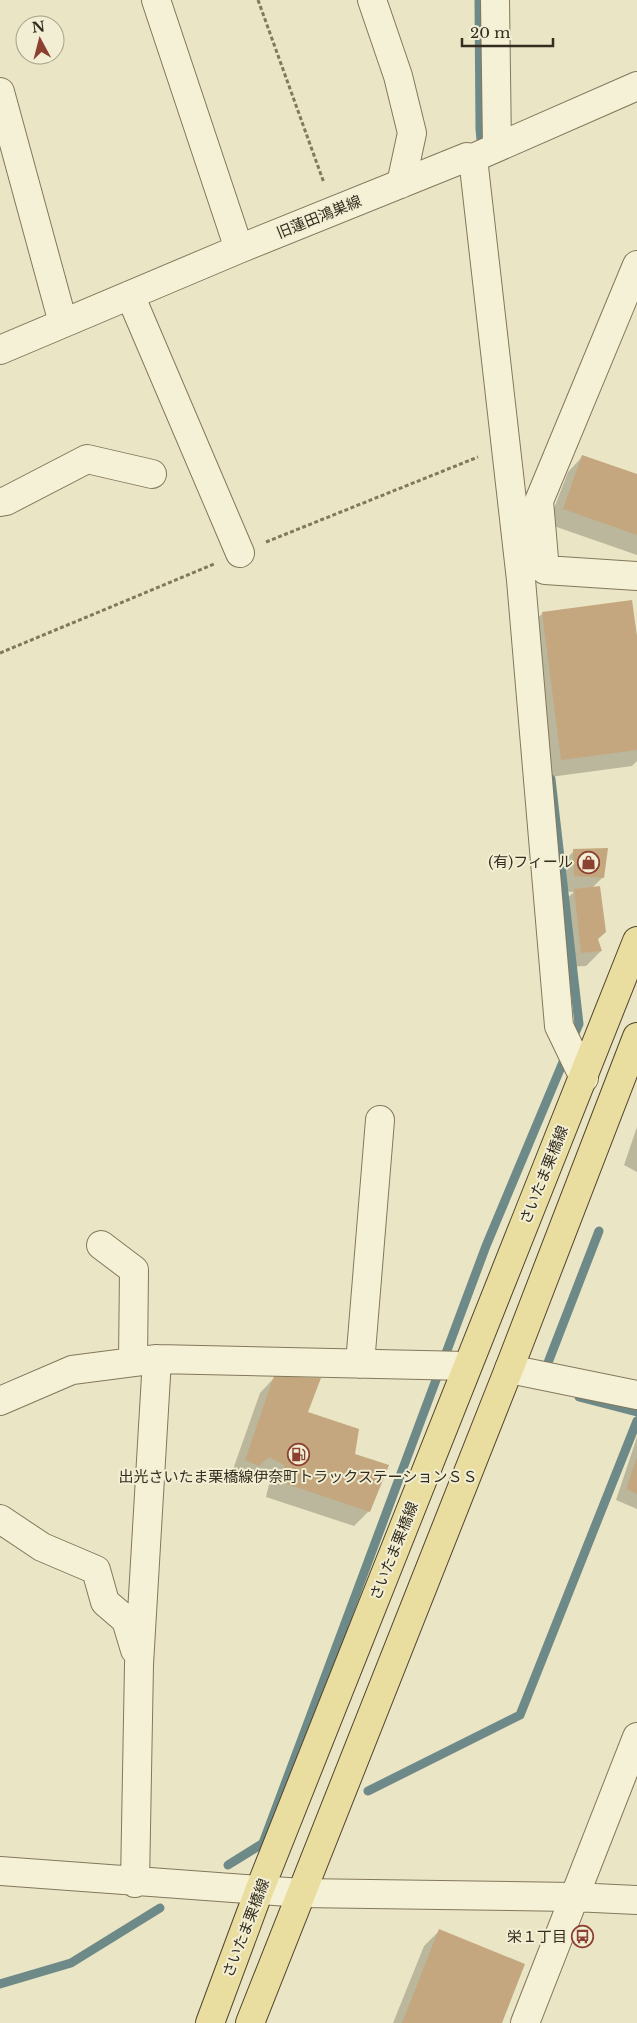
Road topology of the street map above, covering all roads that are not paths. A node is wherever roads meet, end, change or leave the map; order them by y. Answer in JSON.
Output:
{"nodes":[{"id":1,"x":156,"y":0,"type":"edge"},
{"id":2,"x":372,"y":0,"type":"edge"},
{"id":3,"x":495,"y":0,"type":"edge"},
{"id":4,"x":637,"y":86,"type":"edge"},
{"id":5,"x":0,"y":92,"type":"edge"},
{"id":6,"x":498,"y":147,"type":"junction"},
{"id":7,"x":473,"y":158,"type":"junction"},
{"id":8,"x":401,"y":184,"type":"junction"},
{"id":9,"x":239,"y":249,"type":"junction"},
{"id":10,"x":637,"y":265,"type":"edge"},
{"id":11,"x":130,"y":295,"type":"junction"},
{"id":12,"x":63,"y":323,"type":"junction"},
{"id":13,"x":0,"y":350,"type":"edge"},
{"id":14,"x":152,"y":474,"type":"dead end"},
{"id":15,"x":0,"y":502,"type":"edge"},
{"id":16,"x":530,"y":542,"type":"junction"},
{"id":17,"x":240,"y":553,"type":"dead end"},
{"id":18,"x":637,"y":576,"type":"edge"},
{"id":19,"x":637,"y":941,"type":"edge"},
{"id":20,"x":637,"y":1037,"type":"edge"},
{"id":21,"x":631,"y":1071,"type":"edge"},
{"id":22,"x":584,"y":1078,"type":"junction"},
{"id":23,"x":380,"y":1120,"type":"dead end"},
{"id":24,"x":101,"y":1245,"type":"dead end"},
{"id":25,"x":145,"y":1361,"type":"junction"},
{"id":26,"x":360,"y":1364,"type":"junction"},
{"id":27,"x":467,"y":1366,"type":"junction"},
{"id":28,"x":532,"y":1374,"type":"junction"},
{"id":29,"x":637,"y":1396,"type":"edge"},
{"id":30,"x":0,"y":1401,"type":"edge"},
{"id":31,"x":0,"y":1519,"type":"edge"},
{"id":32,"x":139,"y":1664,"type":"junction"},
{"id":33,"x":637,"y":1737,"type":"edge"},
{"id":34,"x":0,"y":1872,"type":"edge"},
{"id":35,"x":134,"y":1882,"type":"junction"},
{"id":36,"x":259,"y":1891,"type":"junction"},
{"id":37,"x":301,"y":1893,"type":"junction"},
{"id":38,"x":573,"y":1896,"type":"junction"},
{"id":39,"x":637,"y":1900,"type":"edge"},
{"id":40,"x":210,"y":2023,"type":"edge"},
{"id":41,"x":250,"y":2023,"type":"edge"},
{"id":42,"x":524,"y":2023,"type":"edge"}],
"edges":[{"from":1,"to":9,"type":"street"},
{"from":2,"to":8,"type":"street"},
{"from":3,"to":6,"type":"street"},
{"from":4,"to":6,"type":"street","name":"旧蓮田鴻巣線"},
{"from":5,"to":12,"type":"street"},
{"from":6,"to":7,"type":"street","name":"旧蓮田鴻巣線"},
{"from":7,"to":8,"type":"street","name":"旧蓮田鴻巣線"},
{"from":7,"to":16,"type":"street"},
{"from":8,"to":9,"type":"street","name":"旧蓮田鴻巣線"},
{"from":9,"to":11,"type":"street","name":"旧蓮田鴻巣線"},
{"from":10,"to":16,"type":"street"},
{"from":11,"to":12,"type":"street","name":"旧蓮田鴻巣線"},
{"from":11,"to":17,"type":"street"},
{"from":12,"to":13,"type":"street","name":"旧蓮田鴻巣線"},
{"from":14,"to":15,"type":"street"},
{"from":16,"to":18,"type":"street"},
{"from":16,"to":22,"type":"street"},
{"from":19,"to":22,"type":"main road","name":"さいたま栗橋線"},
{"from":20,"to":21,"type":"main road"},
{"from":21,"to":28,"type":"main road"},
{"from":22,"to":27,"type":"main road","name":"さいたま栗橋線"},
{"from":23,"to":26,"type":"street"},
{"from":24,"to":25,"type":"street"},
{"from":25,"to":26,"type":"street"},
{"from":25,"to":30,"type":"street"},
{"from":25,"to":32,"type":"street"},
{"from":26,"to":27,"type":"street"},
{"from":27,"to":36,"type":"main road","name":"さいたま栗橋線"},
{"from":28,"to":29,"type":"street"},
{"from":28,"to":37,"type":"main road"},
{"from":31,"to":32,"type":"street"},
{"from":32,"to":35,"type":"street"},
{"from":33,"to":38,"type":"street"},
{"from":34,"to":35,"type":"street"},
{"from":35,"to":36,"type":"street"},
{"from":36,"to":37,"type":"street"},
{"from":36,"to":40,"type":"main road","name":"さいたま栗橋線"},
{"from":37,"to":38,"type":"street"},
{"from":37,"to":41,"type":"main road"},
{"from":38,"to":39,"type":"street"},
{"from":38,"to":42,"type":"street"}]}
